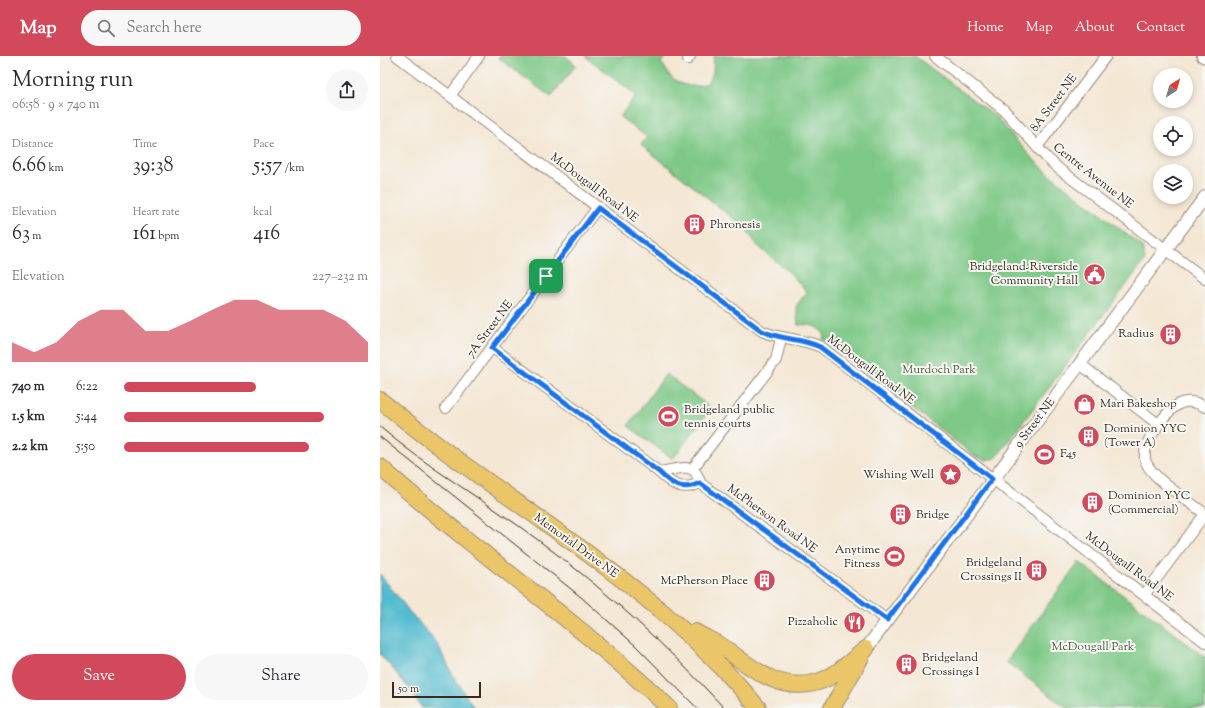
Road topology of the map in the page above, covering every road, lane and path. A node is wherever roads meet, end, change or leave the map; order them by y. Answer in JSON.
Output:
{"nodes":[{"id":1,"x":397,"y":56,"type":"edge"},
{"id":2,"x":479,"y":56,"type":"edge"},
{"id":3,"x":935,"y":56,"type":"edge"},
{"id":4,"x":1106,"y":56,"type":"edge"},
{"id":5,"x":450,"y":96,"type":"junction"},
{"id":6,"x":1037,"y":147,"type":"junction"},
{"id":7,"x":1205,"y":197,"type":"edge"},
{"id":8,"x":598,"y":208,"type":"junction"},
{"id":9,"x":1166,"y":249,"type":"junction"},
{"id":10,"x":1205,"y":278,"type":"edge"},
{"id":11,"x":781,"y":338,"type":"junction"},
{"id":12,"x":492,"y":348,"type":"junction"},
{"id":13,"x":1080,"y":364,"type":"junction"},
{"id":14,"x":380,"y":400,"type":"edge"},
{"id":15,"x":1205,"y":407,"type":"edge"},
{"id":16,"x":446,"y":408,"type":"dead end"},
{"id":17,"x":1158,"y":424,"type":"junction"},
{"id":18,"x":380,"y":467,"type":"edge"},
{"id":19,"x":693,"y":468,"type":"junction"},
{"id":20,"x":659,"y":472,"type":"junction"},
{"id":21,"x":992,"y":479,"type":"junction"},
{"id":22,"x":700,"y":483,"type":"junction"},
{"id":23,"x":1205,"y":514,"type":"edge"},
{"id":24,"x":1145,"y":594,"type":"junction"},
{"id":25,"x":670,"y":618,"type":"junction"},
{"id":26,"x":887,"y":620,"type":"junction"},
{"id":27,"x":1205,"y":642,"type":"edge"},
{"id":28,"x":866,"y":649,"type":"junction"},
{"id":29,"x":669,"y":708,"type":"edge"},
{"id":30,"x":758,"y":708,"type":"edge"},
{"id":31,"x":832,"y":708,"type":"edge"}],
"edges":[{"from":1,"to":5,"type":"street","name":"McDougall Road NE"},
{"from":2,"to":5,"type":"street"},
{"from":3,"to":6,"type":"street","name":"Centre Avenue NE"},
{"from":4,"to":6,"type":"street","name":"8A Street NE"},
{"from":5,"to":8,"type":"street","name":"McDougall Road NE"},
{"from":6,"to":9,"type":"street","name":"Centre Avenue NE"},
{"from":7,"to":9,"type":"street","name":"9 Street NE"},
{"from":8,"to":11,"type":"street","name":"McDougall Road NE"},
{"from":8,"to":12,"type":"street","name":"7A Street NE"},
{"from":9,"to":10,"type":"street","name":"Centre Avenue NE"},
{"from":9,"to":13,"type":"street","name":"9 Street NE"},
{"from":11,"to":19,"type":"street"},
{"from":11,"to":21,"type":"street","name":"McDougall Road NE"},
{"from":12,"to":16,"type":"street","name":"7A Street NE"},
{"from":12,"to":20,"type":"street"},
{"from":13,"to":17,"type":"street"},
{"from":13,"to":21,"type":"street","name":"9 Street NE"},
{"from":14,"to":25,"type":"highway","name":"Memorial Drive NE"},
{"from":15,"to":17,"type":"street"},
{"from":17,"to":23,"type":"street"},
{"from":18,"to":29,"type":"highway"},
{"from":19,"to":20,"type":"street"},
{"from":19,"to":22,"type":"street","name":"McPherson Road NE"},
{"from":20,"to":22,"type":"street"},
{"from":21,"to":24,"type":"street","name":"McDougall Road NE"},
{"from":21,"to":26,"type":"street","name":"9 Street NE"},
{"from":22,"to":26,"type":"street","name":"McPherson Road NE"},
{"from":23,"to":24,"type":"street"},
{"from":24,"to":27,"type":"street","name":"McDougall Road NE"},
{"from":25,"to":28,"type":"highway"},
{"from":25,"to":30,"type":"highway","name":"Memorial Drive NE"},
{"from":26,"to":28,"type":"street","name":"9 Street NE"},
{"from":28,"to":31,"type":"highway"}]}
